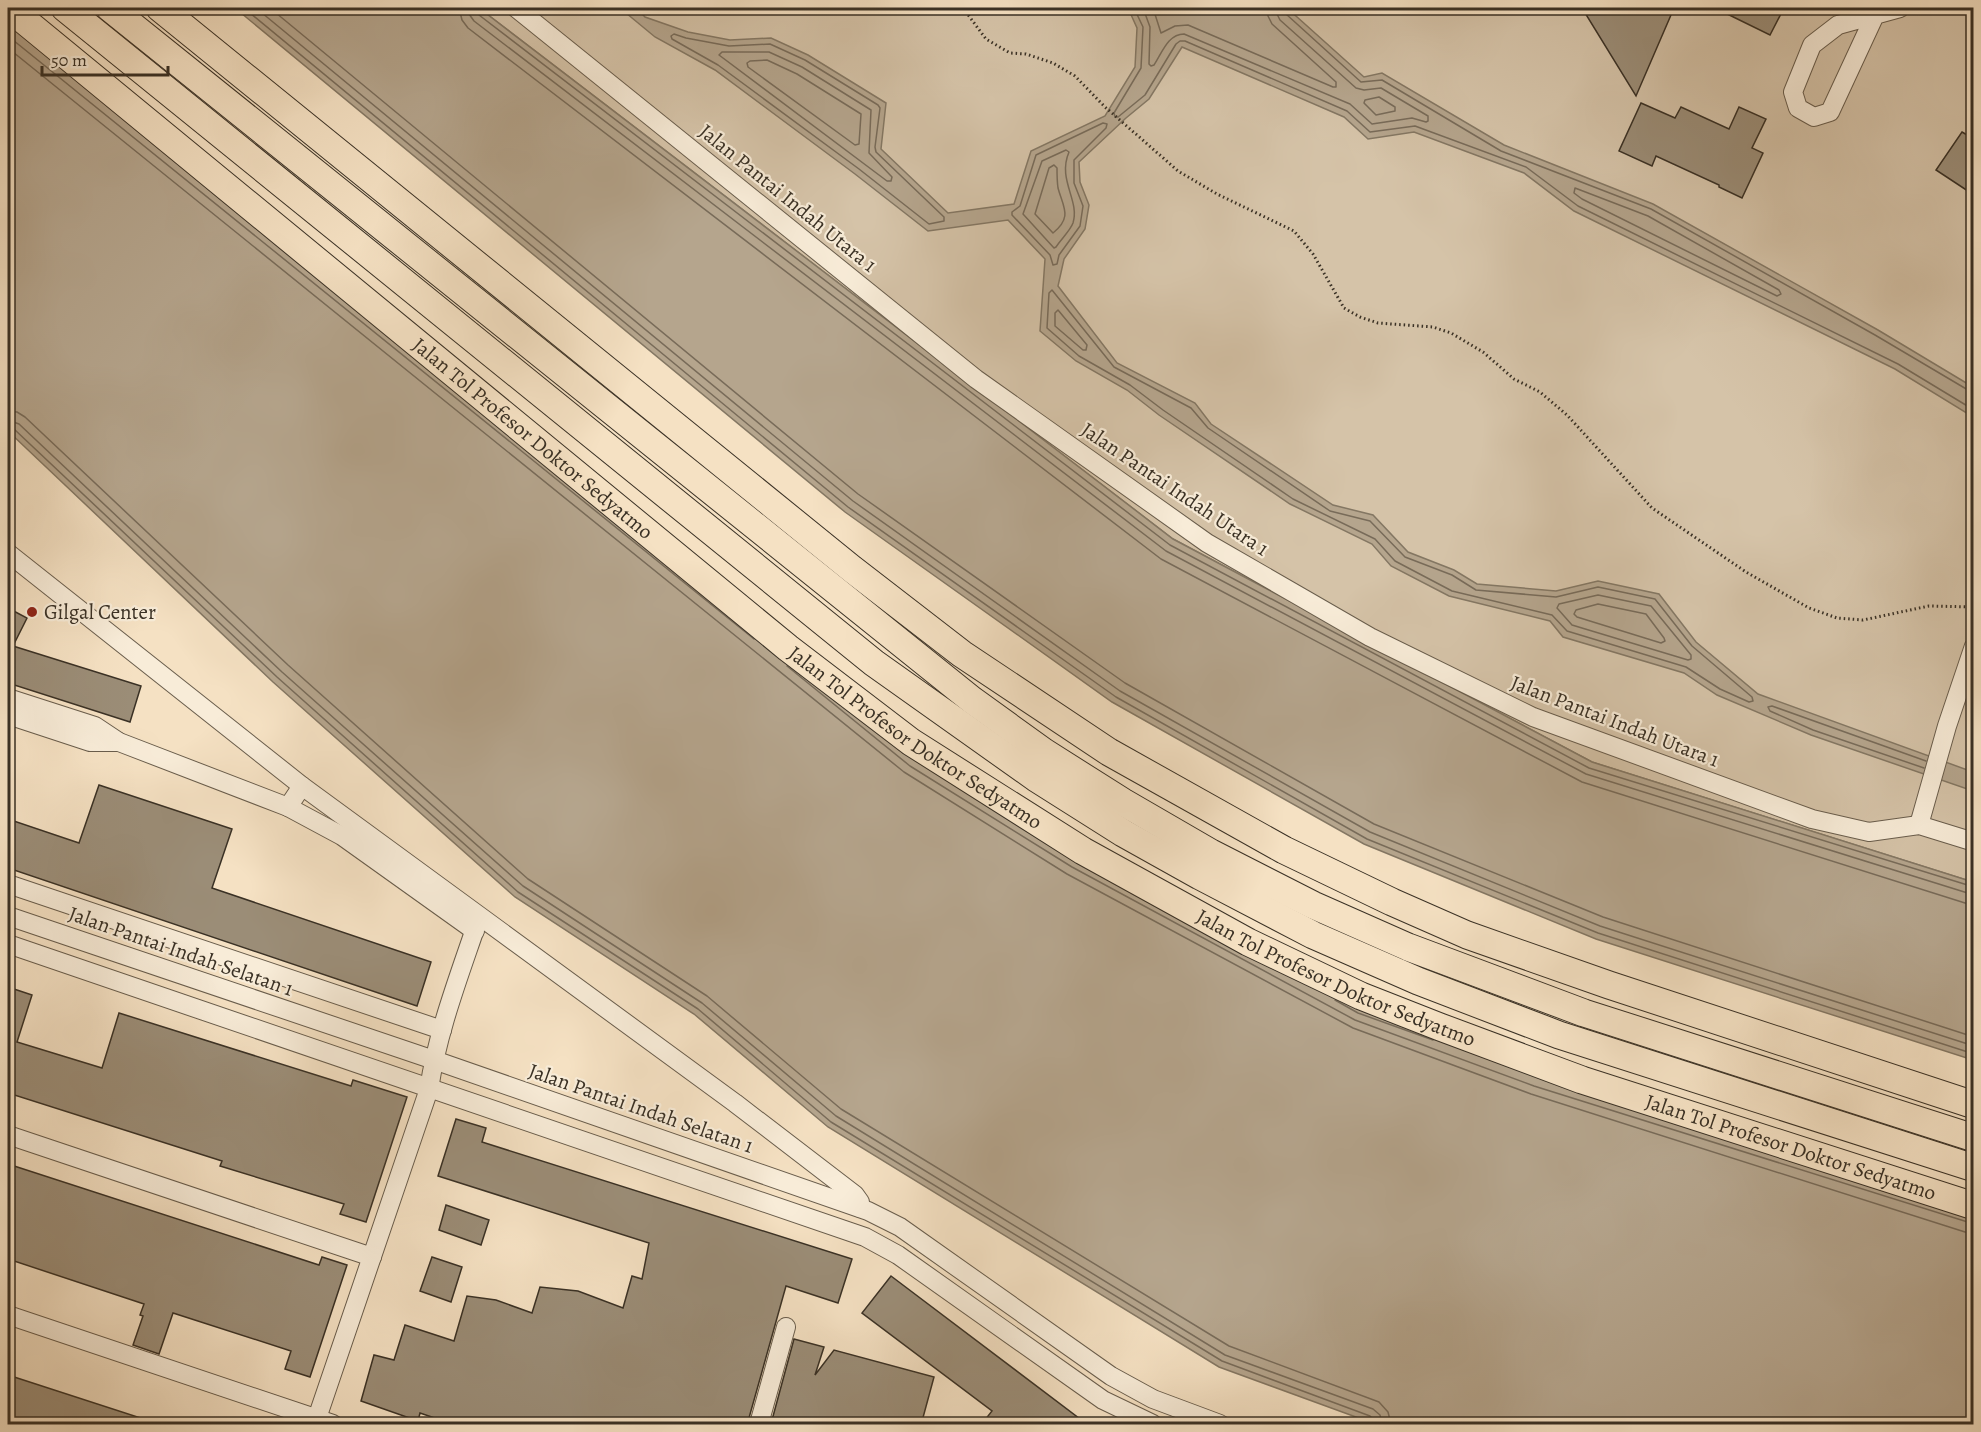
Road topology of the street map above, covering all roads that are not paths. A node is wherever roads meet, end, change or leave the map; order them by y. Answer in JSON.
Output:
{"nodes":[{"id":1,"x":9,"y":8,"type":"edge"},
{"id":2,"x":65,"y":8,"type":"edge"},
{"id":3,"x":110,"y":8,"type":"edge"},
{"id":4,"x":160,"y":8,"type":"edge"},
{"id":5,"x":516,"y":8,"type":"edge"},
{"id":6,"x":1900,"y":8,"type":"edge"},
{"id":7,"x":1875,"y":15,"type":"junction"},
{"id":8,"x":8,"y":553,"type":"edge"},
{"id":9,"x":1974,"y":646,"type":"edge"},
{"id":10,"x":8,"y":698,"type":"edge"},
{"id":11,"x":8,"y":715,"type":"edge"},
{"id":12,"x":119,"y":742,"type":"junction"},
{"id":13,"x":302,"y":786,"type":"junction"},
{"id":14,"x":288,"y":807,"type":"junction"},
{"id":15,"x":1919,"y":825,"type":"junction"},
{"id":16,"x":1974,"y":842,"type":"edge"},
{"id":17,"x":8,"y":884,"type":"edge"},
{"id":18,"x":8,"y":916,"type":"edge"},
{"id":19,"x":477,"y":924,"type":"junction"},
{"id":20,"x":8,"y":944,"type":"edge"},
{"id":21,"x":442,"y":1030,"type":"junction"},
{"id":22,"x":434,"y":1060,"type":"junction"},
{"id":23,"x":429,"y":1089,"type":"junction"},
{"id":24,"x":1974,"y":1105,"type":"edge"},
{"id":25,"x":8,"y":1135,"type":"edge"},
{"id":26,"x":1974,"y":1138,"type":"edge"},
{"id":27,"x":1974,"y":1168,"type":"edge"},
{"id":28,"x":1974,"y":1206,"type":"edge"},
{"id":29,"x":860,"y":1208,"type":"junction"},
{"id":30,"x":372,"y":1257,"type":"junction"},
{"id":31,"x":8,"y":1315,"type":"edge"},
{"id":32,"x":786,"y":1327,"type":"dead end"},
{"id":33,"x":1172,"y":1406,"type":"junction"},
{"id":34,"x":322,"y":1423,"type":"edge"},
{"id":35,"x":759,"y":1425,"type":"edge"},
{"id":36,"x":1153,"y":1425,"type":"edge"},
{"id":37,"x":1164,"y":1425,"type":"edge"},
{"id":38,"x":1220,"y":1425,"type":"edge"}],
"edges":[{"from":1,"to":28,"type":"highway","name":"Jalan Tol Profesor Doktor Sedyatmo"},
{"from":2,"to":27,"type":"highway","name":"Jalan Tol Profesor Doktor Sedyatmo"},
{"from":3,"to":26,"type":"highway"},
{"from":4,"to":24,"type":"highway"},
{"from":5,"to":15,"type":"street","name":"Jalan Pantai Indah Utara 1"},
{"from":6,"to":7,"type":"street"},
{"from":7,"to":7,"type":"street"},
{"from":8,"to":13,"type":"street"},
{"from":9,"to":15,"type":"street"},
{"from":10,"to":12,"type":"street"},
{"from":11,"to":12,"type":"street"},
{"from":12,"to":14,"type":"street"},
{"from":13,"to":14,"type":"street"},
{"from":13,"to":19,"type":"street"},
{"from":14,"to":19,"type":"street"},
{"from":15,"to":16,"type":"street","name":"Jalan Pantai Indah Utara 1"},
{"from":17,"to":21,"type":"street"},
{"from":18,"to":22,"type":"street","name":"Jalan Pantai Indah Selatan 1"},
{"from":19,"to":21,"type":"street"},
{"from":19,"to":29,"type":"street"},
{"from":20,"to":23,"type":"street"},
{"from":21,"to":22,"type":"street"},
{"from":22,"to":23,"type":"street"},
{"from":22,"to":29,"type":"street","name":"Jalan Pantai Indah Selatan 1"},
{"from":23,"to":30,"type":"street"},
{"from":23,"to":36,"type":"street"},
{"from":25,"to":30,"type":"street"},
{"from":29,"to":33,"type":"street","name":"Jalan Pantai Indah Selatan 1"},
{"from":30,"to":34,"type":"street"},
{"from":31,"to":34,"type":"street"},
{"from":32,"to":35,"type":"street"},
{"from":33,"to":37,"type":"street"},
{"from":33,"to":38,"type":"street","name":"Jalan Pantai Indah Selatan 1"}]}
